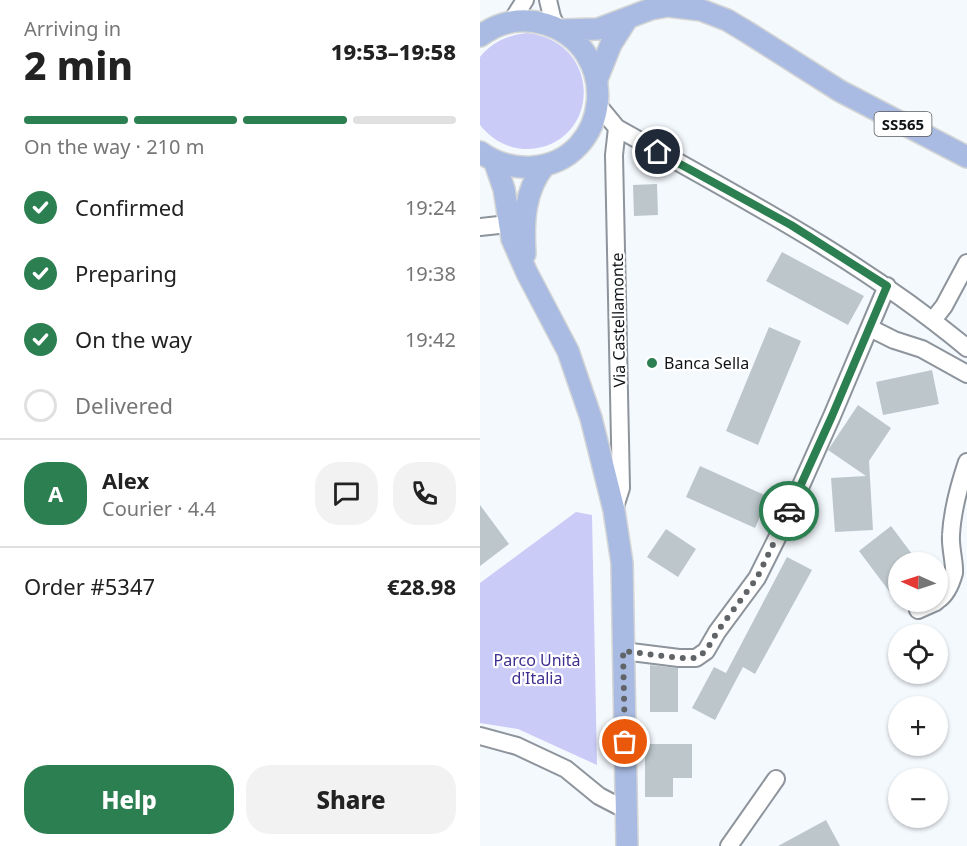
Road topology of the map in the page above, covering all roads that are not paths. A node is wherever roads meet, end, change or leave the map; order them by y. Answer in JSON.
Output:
{"nodes":[{"id":1,"x":525,"y":0,"type":"edge"},
{"id":2,"x":548,"y":0,"type":"edge"},
{"id":3,"x":696,"y":0,"type":"edge"},
{"id":4,"x":627,"y":19,"type":"junction"},
{"id":5,"x":727,"y":20,"type":"junction"},
{"id":6,"x":492,"y":28,"type":"edge"},
{"id":7,"x":559,"y":29,"type":"junction"},
{"id":8,"x":597,"y":79,"type":"junction"},
{"id":9,"x":598,"y":105,"type":"junction"},
{"id":10,"x":617,"y":128,"type":"junction"},
{"id":11,"x":485,"y":157,"type":"edge"},
{"id":12,"x":964,"y":157,"type":"edge"},
{"id":13,"x":545,"y":165,"type":"junction"},
{"id":14,"x":508,"y":224,"type":"junction"},
{"id":15,"x":481,"y":225,"type":"edge"},
{"id":16,"x":967,"y":263,"type":"edge"},
{"id":17,"x":527,"y":273,"type":"junction"},
{"id":18,"x":887,"y":286,"type":"junction"},
{"id":19,"x":933,"y":320,"type":"junction"},
{"id":20,"x":870,"y":328,"type":"junction"},
{"id":21,"x":967,"y":348,"type":"edge"},
{"id":22,"x":967,"y":374,"type":"edge"},
{"id":23,"x":967,"y":462,"type":"edge"},
{"id":24,"x":614,"y":510,"type":"junction"},
{"id":25,"x":948,"y":589,"type":"edge"},
{"id":26,"x":623,"y":651,"type":"junction"},
{"id":27,"x":480,"y":736,"type":"edge"},
{"id":28,"x":776,"y":779,"type":"dead end"},
{"id":29,"x":626,"y":810,"type":"junction"},
{"id":30,"x":627,"y":846,"type":"edge"},
{"id":31,"x":729,"y":846,"type":"edge"}],
"edges":[{"from":1,"to":6,"type":"street"},
{"from":2,"to":7,"type":"street"},
{"from":3,"to":5,"type":"street"},
{"from":4,"to":5,"type":"main road","number":"SS565"},
{"from":4,"to":7,"type":"main road","number":"SS565"},
{"from":4,"to":8,"type":"main road","number":"SS565"},
{"from":5,"to":12,"type":"main road","number":"SS565"},
{"from":6,"to":7,"type":"main road","number":"SS565"},
{"from":7,"to":8,"type":"main road","number":"SS565"},
{"from":8,"to":9,"type":"main road","number":"SS565"},
{"from":9,"to":10,"type":"street"},
{"from":9,"to":13,"type":"main road","number":"SS565"},
{"from":10,"to":18,"type":"street"},
{"from":10,"to":24,"type":"street","name":"Via Castellamonte"},
{"from":11,"to":13,"type":"main road","number":"SS565"},
{"from":11,"to":14,"type":"main road","name":"Via Castellamonte"},
{"from":13,"to":17,"type":"main road","name":"Via Castellamonte"},
{"from":14,"to":15,"type":"street"},
{"from":14,"to":17,"type":"main road","name":"Via Castellamonte"},
{"from":16,"to":19,"type":"street"},
{"from":17,"to":24,"type":"main road","name":"Via Castellamonte"},
{"from":18,"to":19,"type":"street"},
{"from":18,"to":20,"type":"street"},
{"from":19,"to":21,"type":"street"},
{"from":20,"to":22,"type":"street"},
{"from":20,"to":26,"type":"street"},
{"from":23,"to":25,"type":"street"},
{"from":24,"to":26,"type":"main road","name":"Via Castellamonte"},
{"from":26,"to":29,"type":"main road","name":"Via Castellamonte"},
{"from":27,"to":29,"type":"street"},
{"from":28,"to":31,"type":"street"},
{"from":29,"to":30,"type":"main road","name":"Via Castellamonte"}]}
